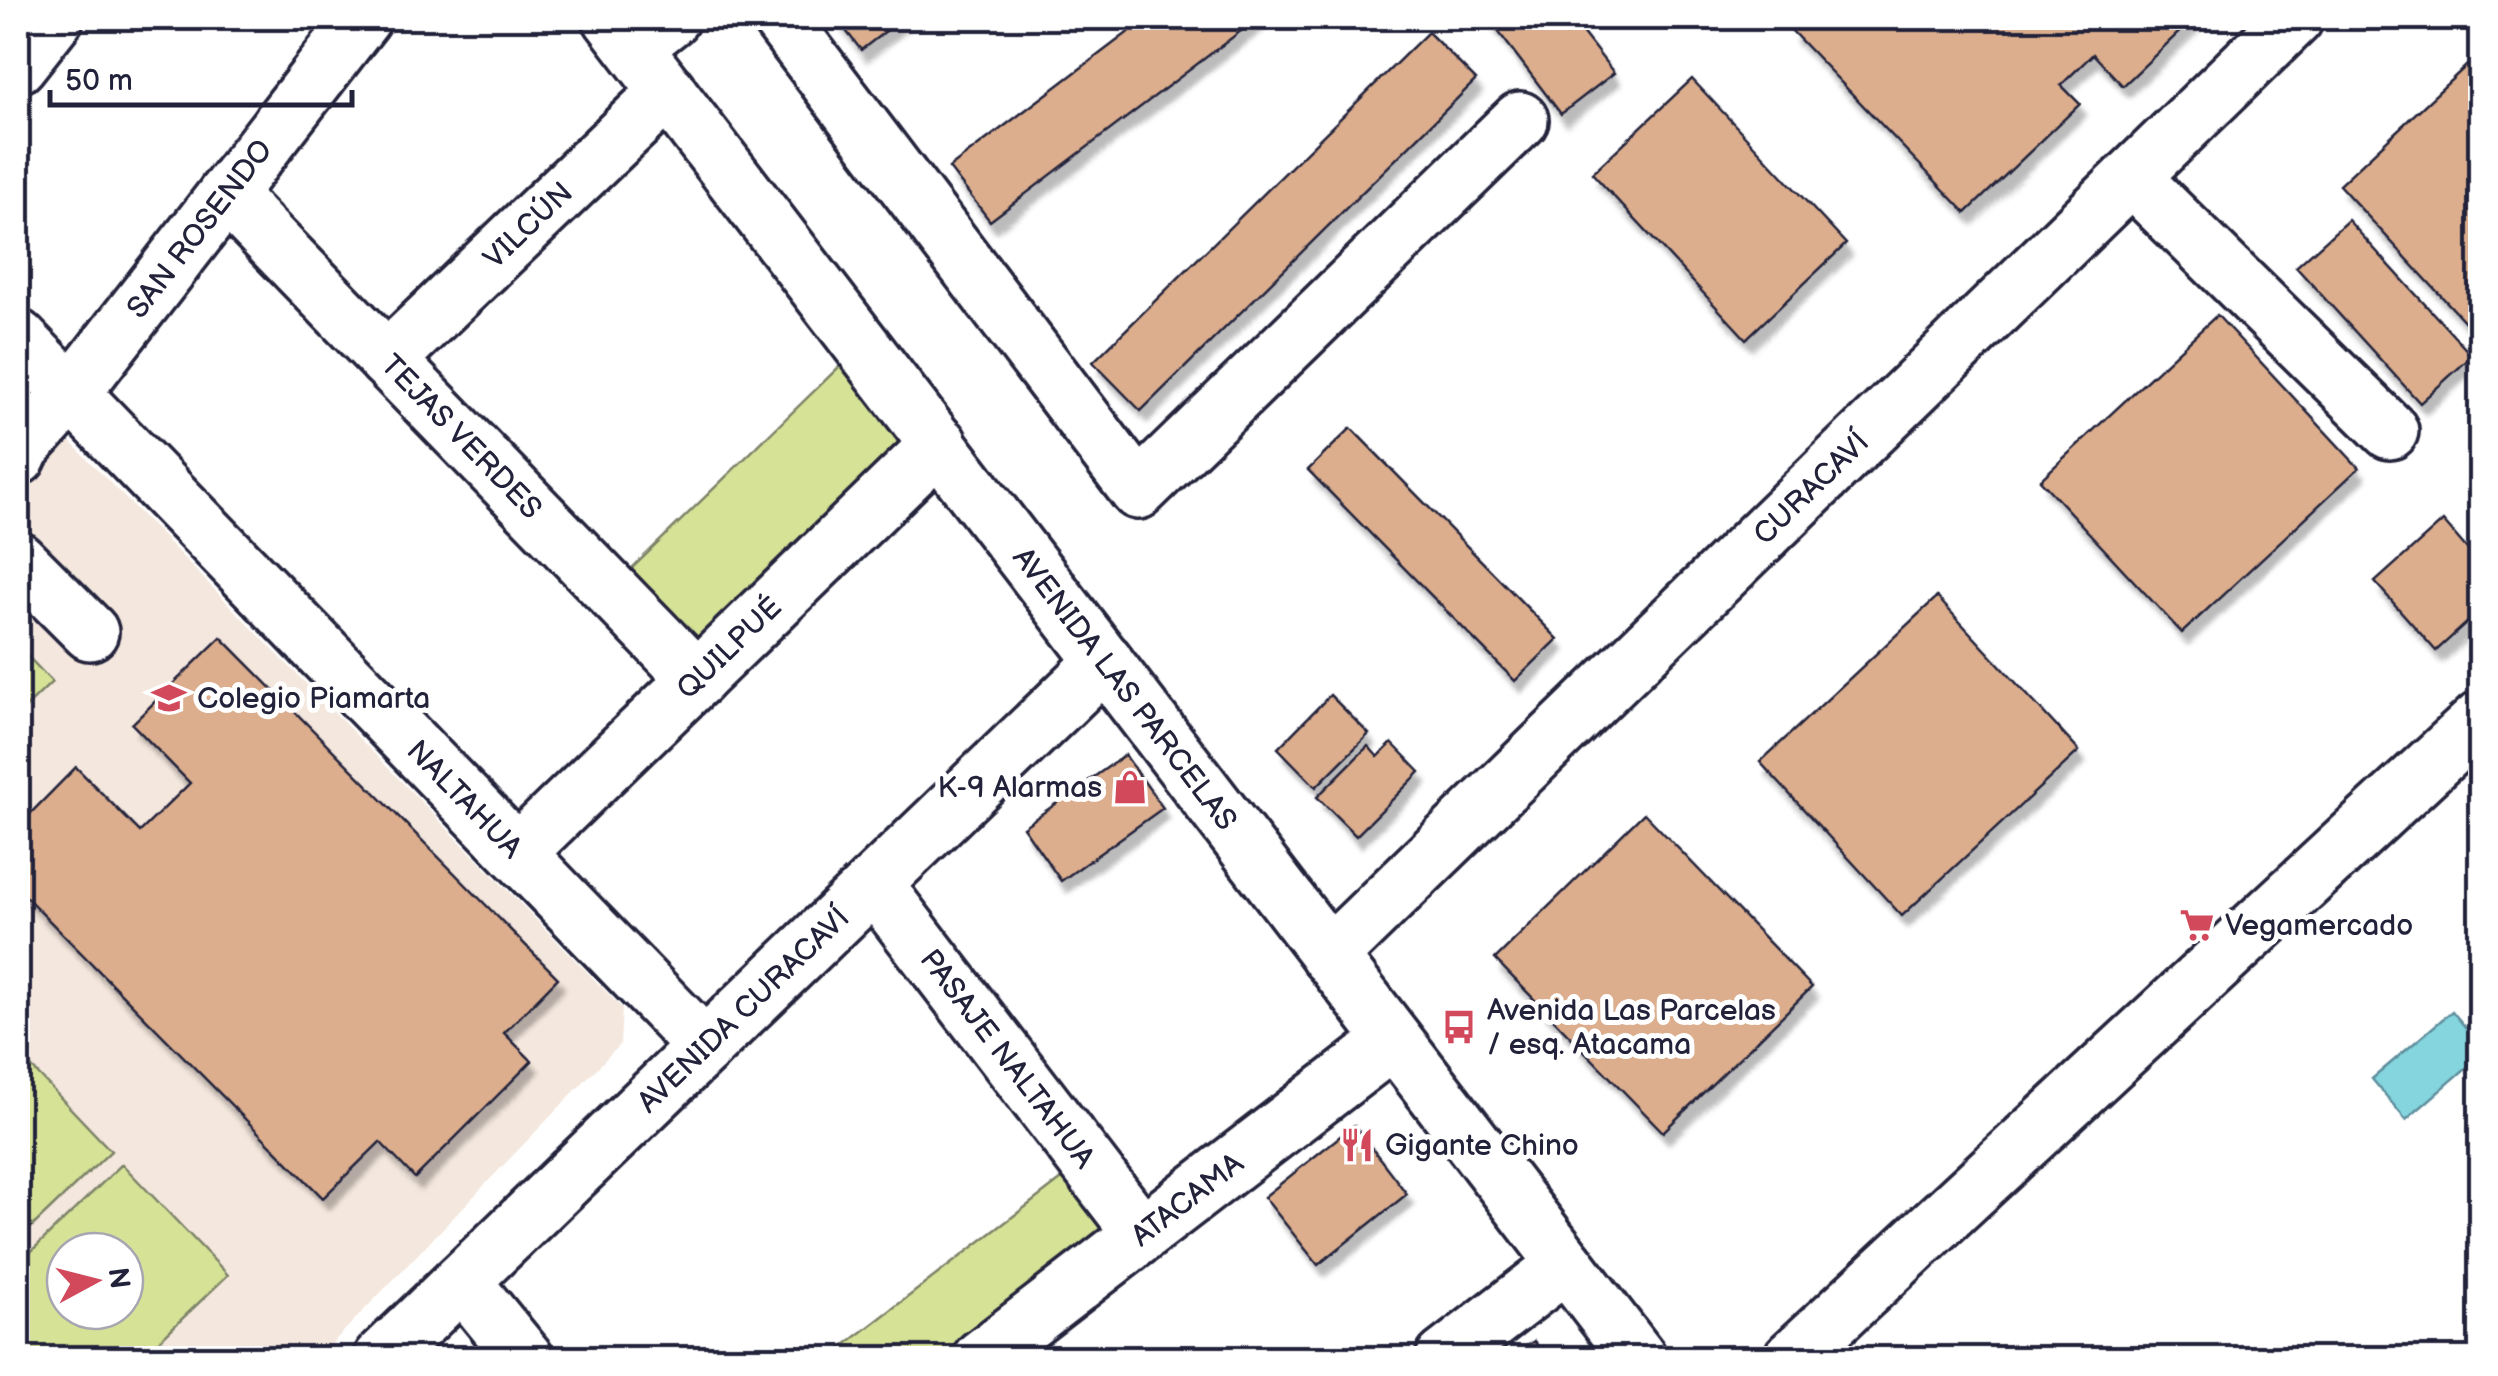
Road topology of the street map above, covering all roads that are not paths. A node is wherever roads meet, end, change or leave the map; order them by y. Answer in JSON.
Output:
{"nodes":[{"id":1,"x":55,"y":18,"type":"edge"},
{"id":2,"x":363,"y":18,"type":"edge"},
{"id":3,"x":780,"y":18,"type":"edge"},
{"id":4,"x":2295,"y":18,"type":"edge"},
{"id":5,"x":639,"y":27,"type":"edge"},
{"id":6,"x":18,"y":65,"type":"edge"},
{"id":7,"x":668,"y":90,"type":"junction"},
{"id":8,"x":1520,"y":120,"type":"dead end"},
{"id":9,"x":2131,"y":177,"type":"junction"},
{"id":10,"x":226,"y":194,"type":"junction"},
{"id":11,"x":18,"y":338,"type":"edge"},
{"id":12,"x":387,"y":360,"type":"junction"},
{"id":13,"x":72,"y":394,"type":"junction"},
{"id":14,"x":2390,"y":431,"type":"dead end"},
{"id":15,"x":939,"y":444,"type":"junction"},
{"id":16,"x":18,"y":457,"type":"edge"},
{"id":17,"x":18,"y":560,"type":"edge"},
{"id":18,"x":90,"y":632,"type":"dead end"},
{"id":19,"x":1105,"y":661,"type":"junction"},
{"id":20,"x":697,"y":678,"type":"junction"},
{"id":21,"x":2480,"y":720,"type":"edge"},
{"id":22,"x":517,"y":853,"type":"junction"},
{"id":23,"x":874,"y":884,"type":"junction"},
{"id":24,"x":1329,"y":956,"type":"junction"},
{"id":25,"x":1394,"y":1040,"type":"junction"},
{"id":26,"x":706,"y":1047,"type":"junction"},
{"id":27,"x":1142,"y":1234,"type":"junction"},
{"id":28,"x":1566,"y":1264,"type":"junction"},
{"id":29,"x":462,"y":1282,"type":"junction"},
{"id":30,"x":382,"y":1358,"type":"edge"},
{"id":31,"x":525,"y":1358,"type":"edge"},
{"id":32,"x":981,"y":1358,"type":"edge"},
{"id":33,"x":1444,"y":1358,"type":"edge"},
{"id":34,"x":1638,"y":1358,"type":"edge"},
{"id":35,"x":1792,"y":1358,"type":"edge"}],
"edges":[{"from":1,"to":6,"type":"street"},
{"from":2,"to":10,"type":"street","name":"SAN ROSENDO"},
{"from":3,"to":8,"type":"street"},
{"from":4,"to":9,"type":"street","name":"CURACAVÍ"},
{"from":5,"to":7,"type":"street","name":"AVENIDA LAS PARCELAS"},
{"from":7,"to":12,"type":"street","name":"VILCÚN"},
{"from":7,"to":15,"type":"street","name":"AVENIDA LAS PARCELAS"},
{"from":9,"to":14,"type":"street"},
{"from":9,"to":24,"type":"street","name":"CURACAVÍ"},
{"from":10,"to":12,"type":"street","name":"TEJAS VERDES"},
{"from":10,"to":13,"type":"street","name":"SAN ROSENDO"},
{"from":11,"to":13,"type":"street","name":"NALTAHUA"},
{"from":12,"to":20,"type":"street","name":"TEJAS VERDES"},
{"from":13,"to":16,"type":"street","name":"SAN ROSENDO"},
{"from":13,"to":22,"type":"street","name":"NALTAHUA"},
{"from":15,"to":19,"type":"street","name":"AVENIDA LAS PARCELAS"},
{"from":15,"to":20,"type":"street","name":"QUILPUÉ"},
{"from":17,"to":18,"type":"street"},
{"from":19,"to":23,"type":"street","name":"AVENIDA CURACAVÍ"},
{"from":19,"to":24,"type":"street","name":"AVENIDA LAS PARCELAS"},
{"from":20,"to":22,"type":"street","name":"QUILPUÉ"},
{"from":21,"to":35,"type":"street"},
{"from":22,"to":26,"type":"street","name":"NALTAHUA"},
{"from":23,"to":26,"type":"street","name":"AVENIDA CURACAVÍ"},
{"from":23,"to":27,"type":"street","name":"PASAJE NALTAHUA"},
{"from":24,"to":25,"type":"street","name":"AVENIDA LAS PARCELAS"},
{"from":25,"to":27,"type":"street","name":"ATACAMA"},
{"from":25,"to":28,"type":"street","name":"AVENIDA LAS PARCELAS"},
{"from":26,"to":29,"type":"street","name":"AVENIDA CURACAVÍ"},
{"from":27,"to":32,"type":"street","name":"ATACAMA"},
{"from":28,"to":33,"type":"street"},
{"from":28,"to":34,"type":"street","name":"AVENIDA LAS PARCELAS"},
{"from":29,"to":30,"type":"street","name":"AVENIDA CURACAVÍ"},
{"from":29,"to":31,"type":"street"}]}
